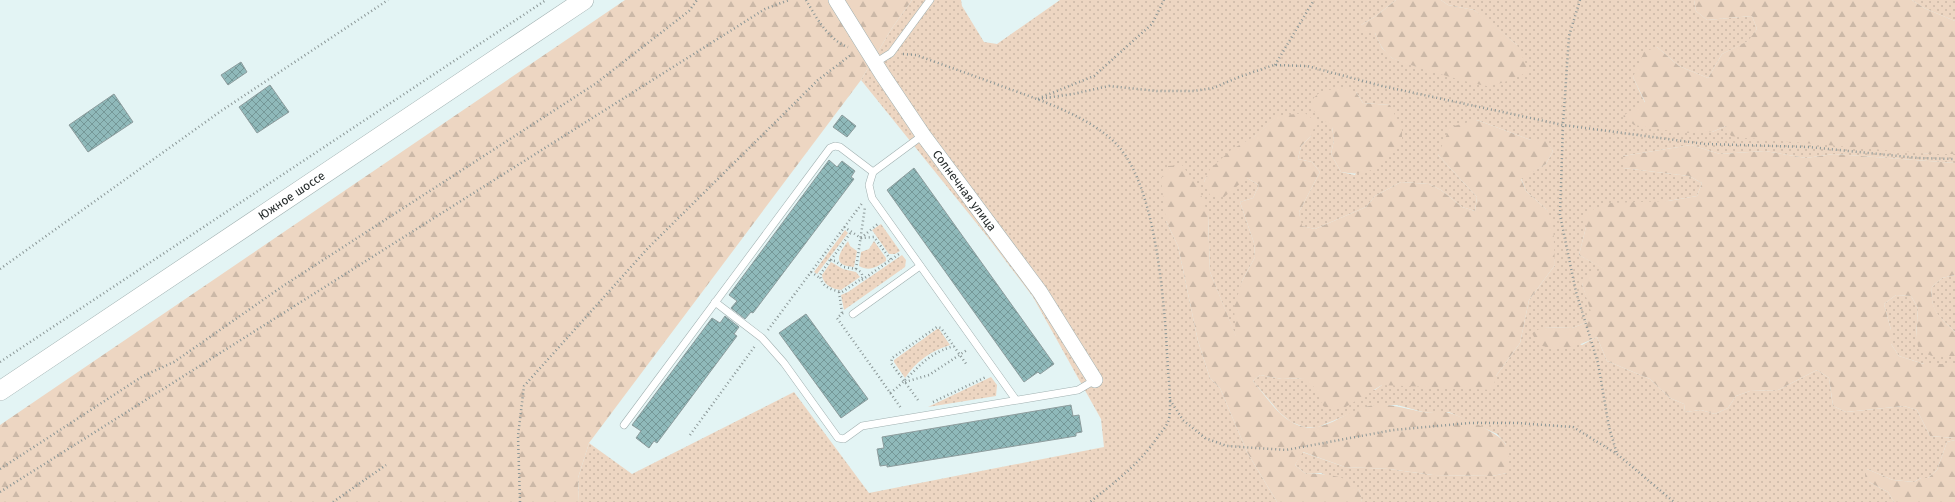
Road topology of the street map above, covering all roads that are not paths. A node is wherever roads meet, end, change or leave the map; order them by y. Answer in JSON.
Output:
{"nodes":[{"id":1,"x":584,"y":0,"type":"edge"},
{"id":2,"x":836,"y":0,"type":"edge"},
{"id":3,"x":930,"y":0,"type":"edge"},
{"id":4,"x":875,"y":62,"type":"junction"},
{"id":5,"x":923,"y":135,"type":"junction"},
{"id":6,"x":873,"y":172,"type":"junction"},
{"id":7,"x":920,"y":266,"type":"junction"},
{"id":8,"x":715,"y":302,"type":"junction"},
{"id":9,"x":851,"y":312,"type":"road end"},
{"id":10,"x":1095,"y":380,"type":"joint"},
{"id":11,"x":0,"y":391,"type":"edge"},
{"id":12,"x":1016,"y":400,"type":"junction"},
{"id":13,"x":624,"y":425,"type":"dead end"}],
"edges":[{"from":1,"to":11,"type":"street","name":"Южное шоссе"},
{"from":2,"to":4,"type":"street","name":"Солнечная улица"},
{"from":3,"to":4,"type":"lane"},
{"from":4,"to":5,"type":"street","name":"Солнечная улица"},
{"from":5,"to":6,"type":"lane"},
{"from":5,"to":10,"type":"street","name":"Солнечная улица"},
{"from":6,"to":7,"type":"lane"},
{"from":6,"to":8,"type":"lane"},
{"from":7,"to":9,"type":"lane"},
{"from":7,"to":12,"type":"lane"},
{"from":8,"to":12,"type":"lane"},
{"from":8,"to":13,"type":"lane"},
{"from":10,"to":12,"type":"lane"}]}
